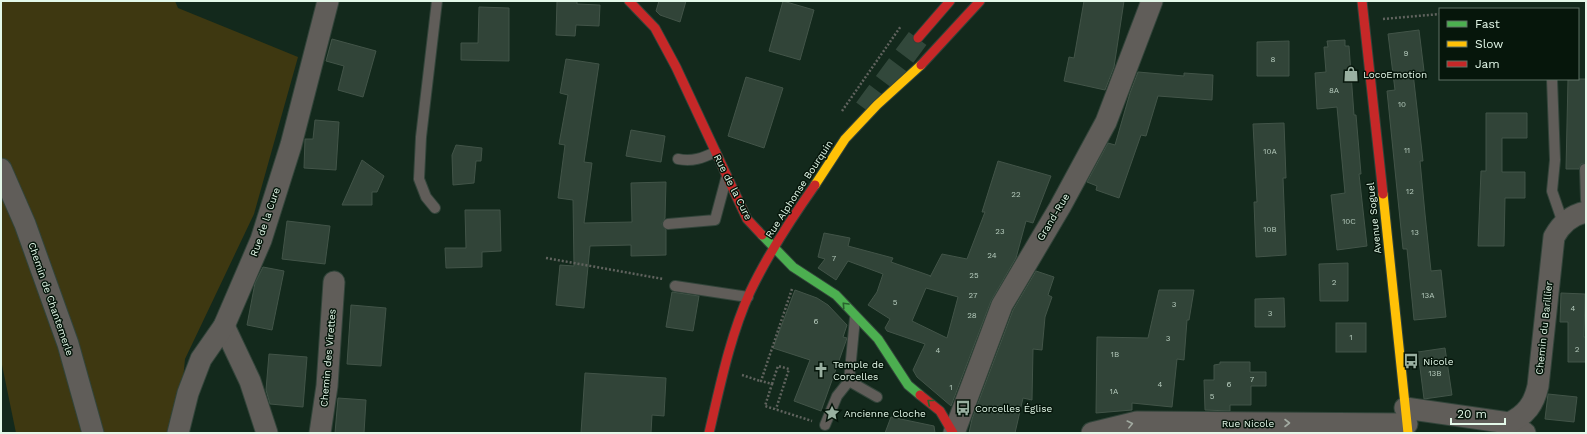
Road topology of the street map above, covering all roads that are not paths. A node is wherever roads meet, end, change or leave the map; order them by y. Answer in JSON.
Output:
{"nodes":[{"id":1,"x":328,"y":1,"type":"edge"},
{"id":2,"x":437,"y":1,"type":"edge"},
{"id":3,"x":629,"y":1,"type":"edge"},
{"id":4,"x":950,"y":1,"type":"edge"},
{"id":5,"x":980,"y":1,"type":"edge"},
{"id":6,"x":1152,"y":1,"type":"edge"},
{"id":7,"x":1362,"y":1,"type":"edge"},
{"id":8,"x":639,"y":5,"type":"edge"},
{"id":9,"x":918,"y":38,"type":"tunnel mouth"},
{"id":10,"x":1552,"y":80,"type":"edge"},
{"id":11,"x":715,"y":152,"type":"junction"},
{"id":12,"x":678,"y":159,"type":"dead end"},
{"id":13,"x":1,"y":169,"type":"edge"},
{"id":14,"x":1585,"y":169,"type":"dead end"},
{"id":15,"x":726,"y":177,"type":"junction"},
{"id":16,"x":1586,"y":200,"type":"edge"},
{"id":17,"x":435,"y":208,"type":"dead end"},
{"id":18,"x":1586,"y":212,"type":"edge"},
{"id":19,"x":1563,"y":223,"type":"junction"},
{"id":20,"x":668,"y":224,"type":"dead end"},
{"id":21,"x":773,"y":248,"type":"junction"},
{"id":22,"x":334,"y":282,"type":"dead end"},
{"id":23,"x":679,"y":286,"type":"road end"},
{"id":24,"x":748,"y":297,"type":"junction"},
{"id":25,"x":855,"y":316,"type":"junction"},
{"id":26,"x":224,"y":326,"type":"junction"},
{"id":27,"x":849,"y":382,"type":"junction"},
{"id":28,"x":876,"y":397,"type":"dead end"},
{"id":29,"x":1406,"y":422,"type":"edge"},
{"id":30,"x":826,"y":425,"type":"road end"},
{"id":31,"x":1517,"y":428,"type":"edge"},
{"id":32,"x":93,"y":433,"type":"edge"},
{"id":33,"x":178,"y":433,"type":"edge"},
{"id":34,"x":267,"y":433,"type":"edge"},
{"id":35,"x":320,"y":433,"type":"edge"},
{"id":36,"x":709,"y":433,"type":"edge"},
{"id":37,"x":954,"y":433,"type":"edge"},
{"id":38,"x":1092,"y":433,"type":"edge"}],
"edges":[{"from":1,"to":26,"type":"street","name":"Rue de la Cure"},
{"from":2,"to":17,"type":"lane"},
{"from":3,"to":8,"type":"street","name":"Rue de la Cure"},
{"from":4,"to":9,"type":"street"},
{"from":5,"to":21,"type":"street","name":"Rue Alphonse Bourquin"},
{"from":6,"to":37,"type":"street","name":"Grand-Rue"},
{"from":7,"to":29,"type":"street","name":"Avenue Soguel"},
{"from":8,"to":11,"type":"street","name":"Rue de la Cure"},
{"from":10,"to":19,"type":"lane"},
{"from":11,"to":12,"type":"lane"},
{"from":11,"to":15,"type":"street","name":"Rue de la Cure"},
{"from":13,"to":32,"type":"street","name":"Chemin de Chantemerle"},
{"from":14,"to":16,"type":"lane"},
{"from":15,"to":20,"type":"lane"},
{"from":15,"to":21,"type":"street","name":"Rue de la Cure"},
{"from":18,"to":19,"type":"street"},
{"from":19,"to":31,"type":"street","name":"Chemin du Barillier"},
{"from":21,"to":24,"type":"street","name":"Rue Alphonse Bourquin"},
{"from":25,"to":21,"type":"street","name":"Rue de la Cure","one_way":true},
{"from":22,"to":35,"type":"street","name":"Chemin des Virettes"},
{"from":23,"to":24,"type":"lane"},
{"from":24,"to":36,"type":"street","name":"Rue Alphonse Bourquin"},
{"from":25,"to":27,"type":"lane"},
{"from":37,"to":25,"type":"street","name":"Rue de la Cure","one_way":true},
{"from":26,"to":33,"type":"street","name":"Rue de la Cure"},
{"from":26,"to":34,"type":"street"},
{"from":27,"to":28,"type":"lane"},
{"from":27,"to":30,"type":"lane"},
{"from":29,"to":31,"type":"street","name":"Rue Nicole"},
{"from":38,"to":29,"type":"street","name":"Rue Nicole","one_way":true}]}
